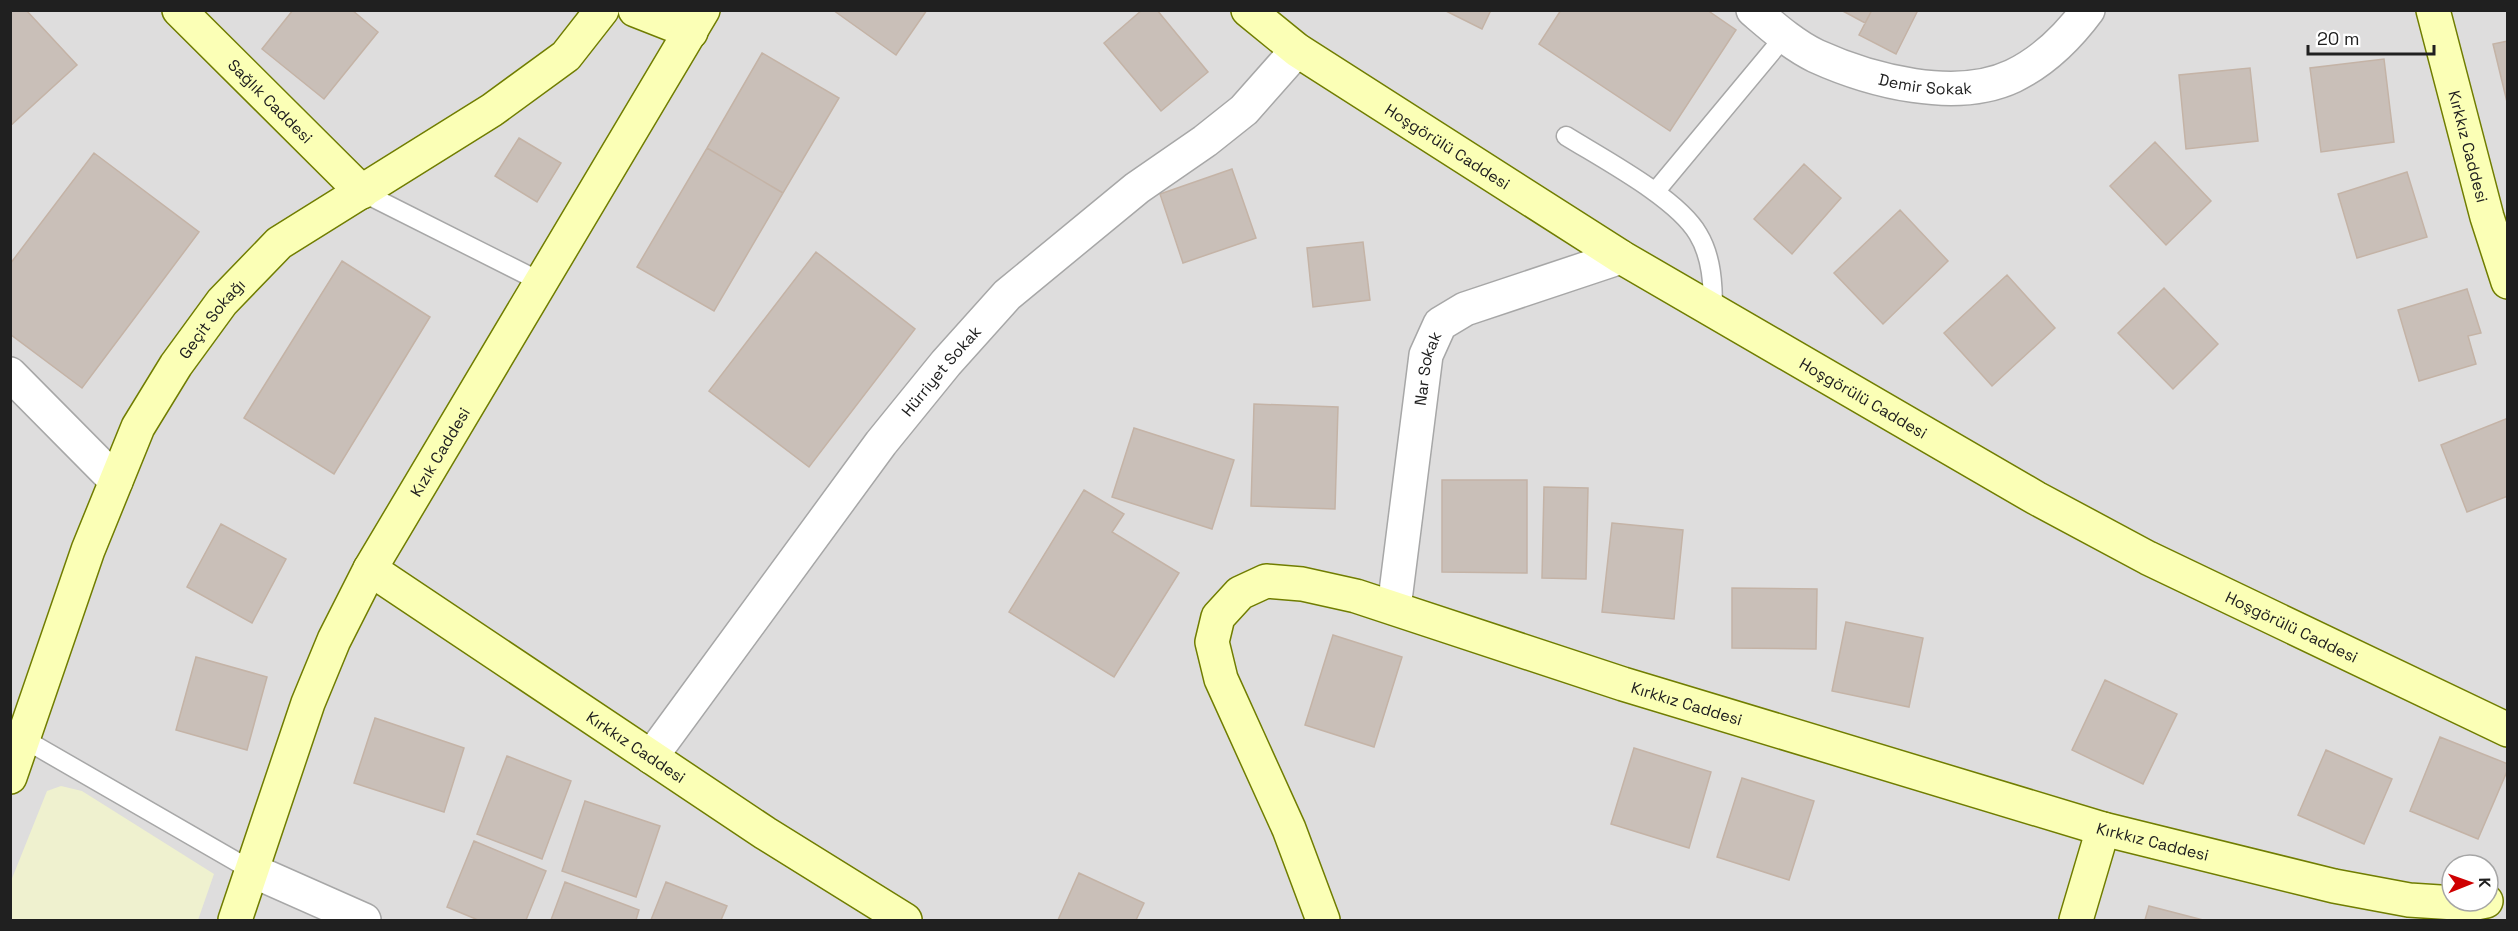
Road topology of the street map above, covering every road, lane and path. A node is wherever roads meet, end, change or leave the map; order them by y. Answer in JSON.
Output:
{"nodes":[{"id":1,"x":179,"y":10,"type":"edge"},
{"id":2,"x":602,"y":10,"type":"edge"},
{"id":3,"x":635,"y":10,"type":"edge"},
{"id":4,"x":1248,"y":10,"type":"edge"},
{"id":5,"x":1753,"y":10,"type":"edge"},
{"id":6,"x":2088,"y":10,"type":"edge"},
{"id":7,"x":2436,"y":11,"type":"edge"},
{"id":8,"x":697,"y":21,"type":"edge"},
{"id":9,"x":1784,"y":37,"type":"junction"},
{"id":10,"x":1297,"y":50,"type":"junction"},
{"id":11,"x":1566,"y":136,"type":"dead end"},
{"id":12,"x":362,"y":192,"type":"junction"},
{"id":13,"x":1655,"y":192,"type":"junction"},
{"id":14,"x":2497,"y":216,"type":"edge"},
{"id":15,"x":1621,"y":257,"type":"junction"},
{"id":16,"x":541,"y":282,"type":"junction"},
{"id":17,"x":2508,"y":282,"type":"edge"},
{"id":18,"x":1713,"y":310,"type":"junction"},
{"id":19,"x":10,"y":374,"type":"edge"},
{"id":20,"x":116,"y":481,"type":"junction"},
{"id":21,"x":370,"y":569,"type":"junction"},
{"id":22,"x":1394,"y":608,"type":"junction"},
{"id":23,"x":2508,"y":730,"type":"edge"},
{"id":24,"x":24,"y":739,"type":"junction"},
{"id":25,"x":651,"y":757,"type":"junction"},
{"id":26,"x":10,"y":777,"type":"edge"},
{"id":27,"x":2103,"y":829,"type":"junction"},
{"id":28,"x":251,"y":870,"type":"junction"},
{"id":29,"x":2440,"y":902,"type":"edge"},
{"id":30,"x":235,"y":921,"type":"edge"},
{"id":31,"x":364,"y":921,"type":"edge"},
{"id":32,"x":905,"y":921,"type":"edge"},
{"id":33,"x":1323,"y":921,"type":"edge"},
{"id":34,"x":2076,"y":921,"type":"edge"}],
"edges":[{"from":1,"to":12,"type":"street","name":"Sağlık Caddesi"},
{"from":2,"to":12,"type":"street","name":"Geçit Sokağı"},
{"from":3,"to":8,"type":"street"},
{"from":4,"to":10,"type":"street","name":"Hoşgörülü Caddesi"},
{"from":5,"to":9,"type":"street","name":"Demir Sokak"},
{"from":6,"to":9,"type":"street","name":"Demir Sokak"},
{"from":7,"to":14,"type":"street","name":"Kırkkız Caddesi"},
{"from":8,"to":16,"type":"street","name":"Kızık Caddesi"},
{"from":9,"to":13,"type":"lane"},
{"from":10,"to":15,"type":"street","name":"Hoşgörülü Caddesi"},
{"from":10,"to":25,"type":"street","name":"Hürriyet Sokak"},
{"from":11,"to":13,"type":"lane"},
{"from":12,"to":16,"type":"lane"},
{"from":12,"to":20,"type":"street","name":"Geçit Sokağı"},
{"from":13,"to":18,"type":"lane"},
{"from":14,"to":17,"type":"street","name":"Kırkkız Caddesi"},
{"from":15,"to":18,"type":"street","name":"Hoşgörülü Caddesi"},
{"from":15,"to":22,"type":"street","name":"Nar Sokak"},
{"from":16,"to":21,"type":"street","name":"Kızık Caddesi"},
{"from":18,"to":23,"type":"street","name":"Hoşgörülü Caddesi"},
{"from":19,"to":20,"type":"street"},
{"from":20,"to":24,"type":"street","name":"Geçit Sokağı"},
{"from":21,"to":25,"type":"street","name":"Kırkkız Caddesi"},
{"from":21,"to":28,"type":"street","name":"Kızık Caddesi"},
{"from":22,"to":27,"type":"street","name":"Kırkkız Caddesi"},
{"from":22,"to":33,"type":"street","name":"Kırkkız Caddesi"},
{"from":24,"to":26,"type":"street","name":"Geçit Sokağı"},
{"from":24,"to":28,"type":"lane"},
{"from":25,"to":32,"type":"street","name":"Kırkkız Caddesi"},
{"from":27,"to":29,"type":"street","name":"Kırkkız Caddesi"},
{"from":27,"to":34,"type":"street"},
{"from":28,"to":30,"type":"street","name":"Kızık Caddesi"},
{"from":28,"to":31,"type":"street"}]}
